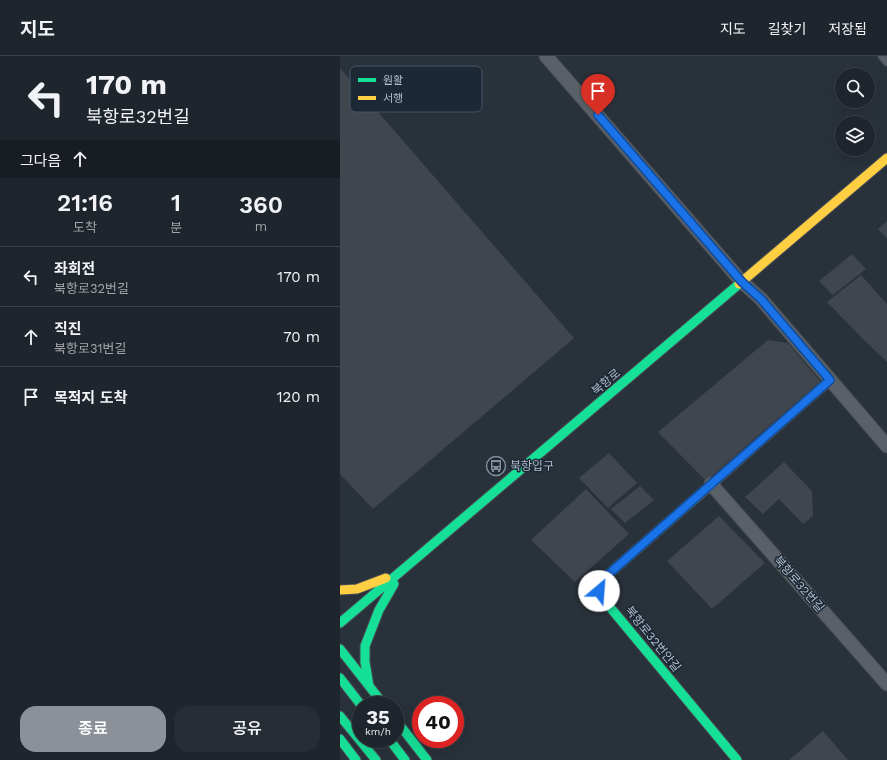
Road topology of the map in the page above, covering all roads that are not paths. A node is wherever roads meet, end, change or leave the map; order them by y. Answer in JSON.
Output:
{"nodes":[{"id":1,"x":546,"y":56,"type":"edge"},
{"id":2,"x":882,"y":56,"type":"edge"},
{"id":3,"x":887,"y":62,"type":"edge"},
{"id":4,"x":887,"y":158,"type":"edge"},
{"id":5,"x":742,"y":282,"type":"junction"},
{"id":6,"x":830,"y":380,"type":"junction"},
{"id":7,"x":887,"y":446,"type":"edge"},
{"id":8,"x":711,"y":484,"type":"junction"},
{"id":9,"x":401,"y":572,"type":"junction"},
{"id":10,"x":340,"y":590,"type":"edge"},
{"id":11,"x":340,"y":623,"type":"edge"},
{"id":12,"x":340,"y":649,"type":"edge"},
{"id":13,"x":340,"y":678,"type":"edge"},
{"id":14,"x":887,"y":684,"type":"edge"},
{"id":15,"x":369,"y":686,"type":"junction"},
{"id":16,"x":354,"y":696,"type":"edge"},
{"id":17,"x":377,"y":696,"type":"edge"},
{"id":18,"x":340,"y":716,"type":"edge"},
{"id":19,"x":404,"y":731,"type":"edge"},
{"id":20,"x":340,"y":739,"type":"edge"},
{"id":21,"x":396,"y":748,"type":"edge"},
{"id":22,"x":356,"y":760,"type":"edge"},
{"id":23,"x":376,"y":760,"type":"edge"},
{"id":24,"x":405,"y":760,"type":"edge"},
{"id":25,"x":427,"y":760,"type":"edge"},
{"id":26,"x":736,"y":760,"type":"edge"}],
"edges":[{"from":1,"to":5,"type":"street"},
{"from":2,"to":3,"type":"lane"},
{"from":4,"to":5,"type":"street","name":"북항로"},
{"from":5,"to":6,"type":"street"},
{"from":5,"to":9,"type":"street","name":"북항로"},
{"from":6,"to":7,"type":"street"},
{"from":6,"to":8,"type":"street","name":"북항로32번안길"},
{"from":8,"to":14,"type":"street","name":"북항로32번길"},
{"from":8,"to":26,"type":"street","name":"북항로32번안길"},
{"from":9,"to":10,"type":"street"},
{"from":9,"to":11,"type":"street","name":"북항로"},
{"from":9,"to":15,"type":"street"},
{"from":12,"to":15,"type":"street"},
{"from":13,"to":16,"type":"street"},
{"from":15,"to":17,"type":"street"},
{"from":18,"to":23,"type":"street"},
{"from":19,"to":25,"type":"street"},
{"from":20,"to":22,"type":"street"},
{"from":21,"to":24,"type":"street"}]}
